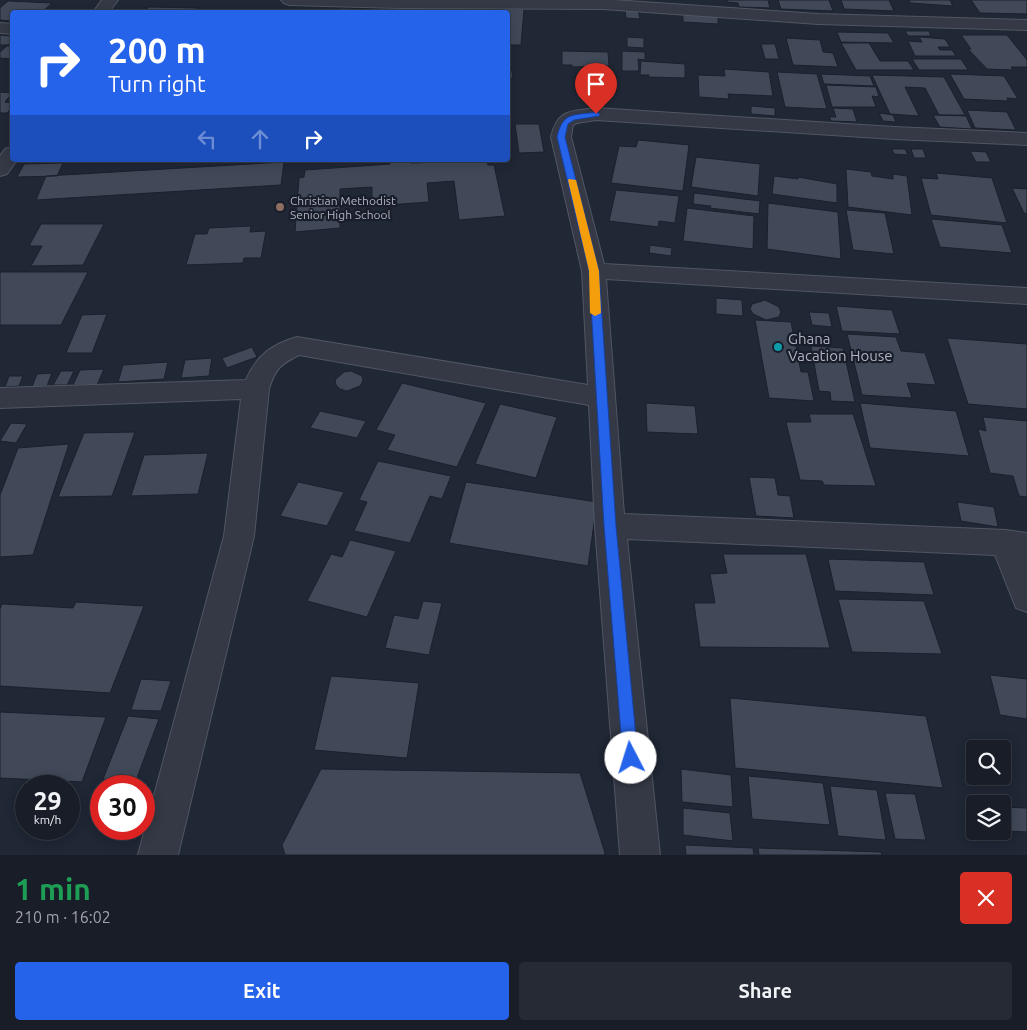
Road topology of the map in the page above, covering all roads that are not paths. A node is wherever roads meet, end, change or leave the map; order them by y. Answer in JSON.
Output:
{"nodes":[{"id":1,"x":290,"y":0,"type":"edge"},
{"id":2,"x":692,"y":4,"type":"edge"},
{"id":3,"x":1027,"y":25,"type":"edge"},
{"id":4,"x":1027,"y":139,"type":"edge"},
{"id":5,"x":10,"y":156,"type":"edge"},
{"id":6,"x":0,"y":170,"type":"edge"},
{"id":7,"x":594,"y":271,"type":"junction"},
{"id":8,"x":1027,"y":296,"type":"edge"},
{"id":9,"x":256,"y":388,"type":"junction"},
{"id":10,"x":601,"y":397,"type":"junction"},
{"id":11,"x":0,"y":398,"type":"edge"},
{"id":12,"x":610,"y":526,"type":"junction"},
{"id":13,"x":1017,"y":544,"type":"edge"},
{"id":14,"x":1027,"y":598,"type":"edge"},
{"id":15,"x":158,"y":855,"type":"edge"},
{"id":16,"x":640,"y":855,"type":"edge"}],
"edges":[{"from":1,"to":2,"type":"street"},
{"from":2,"to":3,"type":"street"},
{"from":4,"to":7,"type":"street"},
{"from":5,"to":6,"type":"street"},
{"from":7,"to":8,"type":"street"},
{"from":7,"to":10,"type":"street"},
{"from":9,"to":10,"type":"street"},
{"from":9,"to":11,"type":"street"},
{"from":9,"to":15,"type":"street"},
{"from":10,"to":12,"type":"street"},
{"from":12,"to":13,"type":"street"},
{"from":12,"to":16,"type":"street"},
{"from":13,"to":14,"type":"street"}]}
